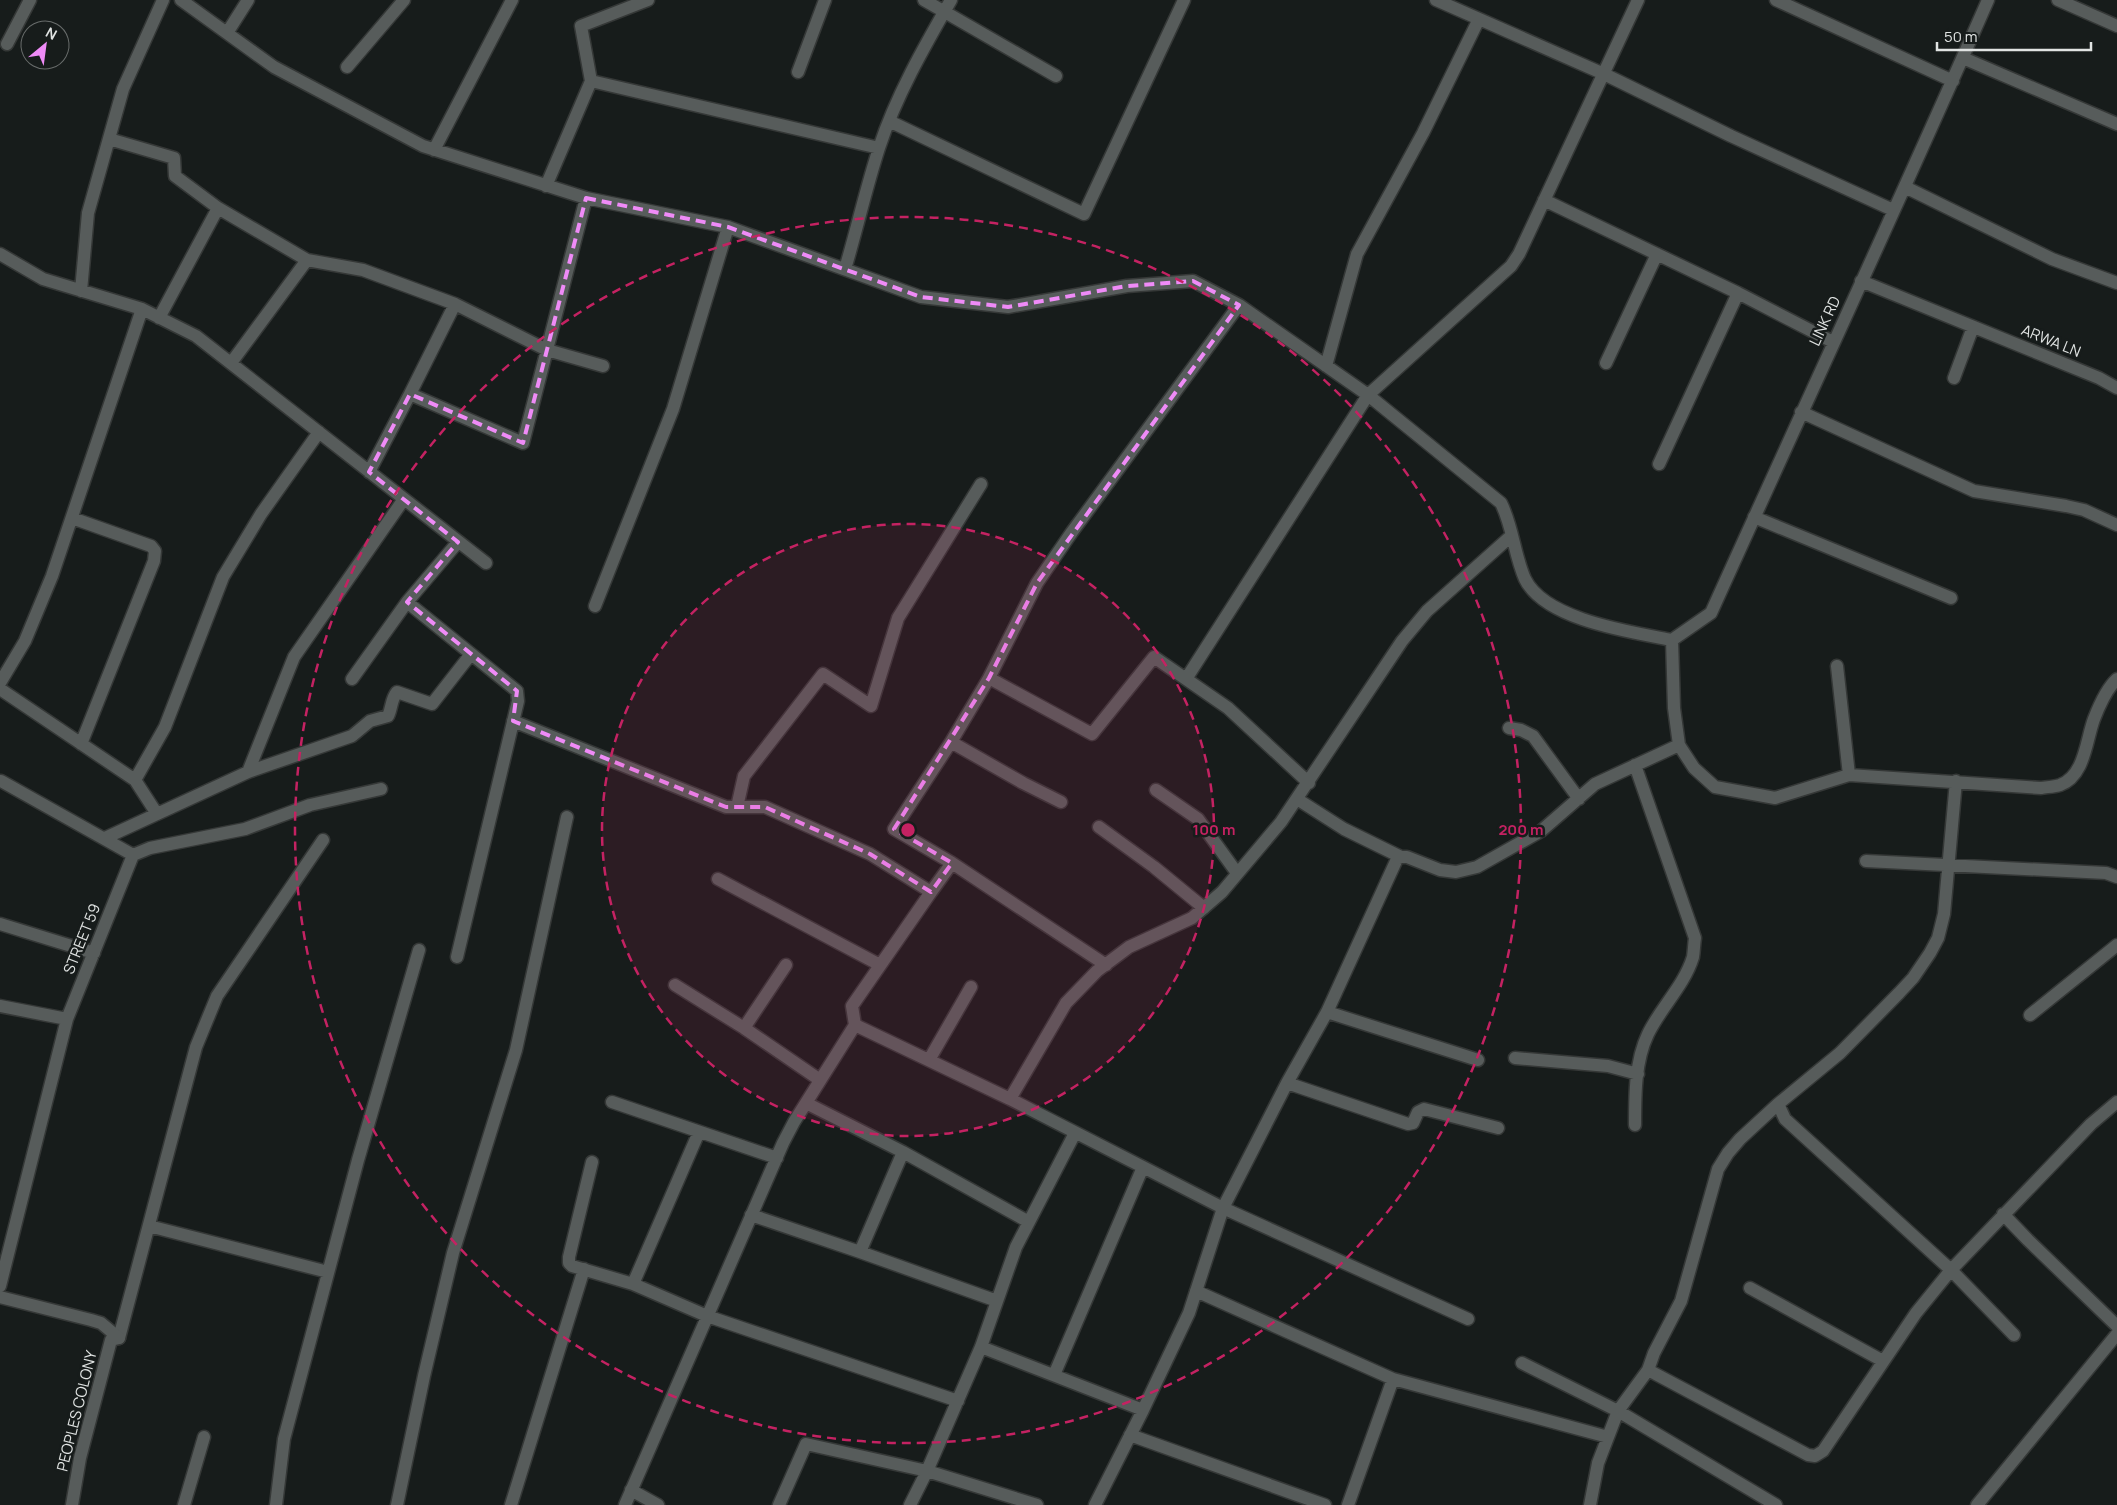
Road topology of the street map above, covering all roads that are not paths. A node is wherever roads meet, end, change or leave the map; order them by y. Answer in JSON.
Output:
{"nodes":[{"id":1,"x":30,"y":0,"type":"edge"},
{"id":2,"x":163,"y":0,"type":"edge"},
{"id":3,"x":181,"y":0,"type":"edge"},
{"id":4,"x":248,"y":0,"type":"edge"},
{"id":5,"x":404,"y":0,"type":"edge"},
{"id":6,"x":512,"y":0,"type":"edge"},
{"id":7,"x":648,"y":0,"type":"edge"},
{"id":8,"x":825,"y":0,"type":"edge"},
{"id":9,"x":924,"y":0,"type":"edge"},
{"id":10,"x":951,"y":0,"type":"edge"},
{"id":11,"x":1184,"y":0,"type":"edge"},
{"id":12,"x":1436,"y":0,"type":"edge"},
{"id":13,"x":1638,"y":0,"type":"edge"},
{"id":14,"x":1776,"y":0,"type":"edge"},
{"id":15,"x":1988,"y":0,"type":"edge"},
{"id":16,"x":2058,"y":0,"type":"edge"},
{"id":17,"x":944,"y":12,"type":"junction"},
{"id":18,"x":1479,"y":20,"type":"junction"},
{"id":19,"x":2117,"y":26,"type":"edge"},
{"id":20,"x":227,"y":33,"type":"junction"},
{"id":21,"x":7,"y":44,"type":"dead end"},
{"id":22,"x":1962,"y":58,"type":"junction"},
{"id":23,"x":347,"y":67,"type":"dead end"},
{"id":24,"x":798,"y":72,"type":"dead end"},
{"id":25,"x":1604,"y":74,"type":"junction"},
{"id":26,"x":1056,"y":76,"type":"dead end"},
{"id":27,"x":591,"y":81,"type":"junction"},
{"id":28,"x":1952,"y":81,"type":"junction"},
{"id":29,"x":889,"y":121,"type":"junction"},
{"id":30,"x":2117,"y":124,"type":"edge"},
{"id":31,"x":109,"y":139,"type":"junction"},
{"id":32,"x":879,"y":148,"type":"junction"},
{"id":33,"x":434,"y":150,"type":"junction"},
{"id":34,"x":546,"y":186,"type":"junction"},
{"id":35,"x":1905,"y":187,"type":"junction"},
{"id":36,"x":586,"y":198,"type":"junction"},
{"id":37,"x":1544,"y":200,"type":"junction"},
{"id":38,"x":218,"y":208,"type":"junction"},
{"id":39,"x":1893,"y":210,"type":"junction"},
{"id":40,"x":728,"y":226,"type":"junction"},
{"id":41,"x":0,"y":254,"type":"edge"},
{"id":42,"x":1657,"y":254,"type":"junction"},
{"id":43,"x":307,"y":260,"type":"junction"},
{"id":44,"x":845,"y":269,"type":"junction"},
{"id":45,"x":1861,"y":282,"type":"junction"},
{"id":46,"x":2117,"y":283,"type":"edge"},
{"id":47,"x":81,"y":291,"type":"junction"},
{"id":48,"x":1738,"y":293,"type":"junction"},
{"id":49,"x":455,"y":304,"type":"junction"},
{"id":50,"x":1239,"y":305,"type":"junction"},
{"id":51,"x":142,"y":310,"type":"junction"},
{"id":52,"x":159,"y":318,"type":"junction"},
{"id":53,"x":1973,"y":327,"type":"junction"},
{"id":54,"x":1833,"y":342,"type":"junction"},
{"id":55,"x":547,"y":350,"type":"junction"},
{"id":56,"x":1606,"y":362,"type":"dead end"},
{"id":57,"x":231,"y":364,"type":"junction"},
{"id":58,"x":603,"y":366,"type":"dead end"},
{"id":59,"x":1326,"y":366,"type":"junction"},
{"id":60,"x":1954,"y":378,"type":"dead end"},
{"id":61,"x":2117,"y":388,"type":"edge"},
{"id":62,"x":410,"y":394,"type":"junction"},
{"id":63,"x":1368,"y":396,"type":"junction"},
{"id":64,"x":1801,"y":412,"type":"junction"},
{"id":65,"x":319,"y":432,"type":"junction"},
{"id":66,"x":1659,"y":464,"type":"dead end"},
{"id":67,"x":369,"y":472,"type":"junction"},
{"id":68,"x":981,"y":484,"type":"dead end"},
{"id":69,"x":404,"y":499,"type":"junction"},
{"id":70,"x":1754,"y":516,"type":"junction"},
{"id":71,"x":72,"y":518,"type":"junction"},
{"id":72,"x":2117,"y":525,"type":"edge"},
{"id":73,"x":1511,"y":536,"type":"junction"},
{"id":74,"x":458,"y":542,"type":"junction"},
{"id":75,"x":486,"y":563,"type":"dead end"},
{"id":76,"x":1951,"y":598,"type":"dead end"},
{"id":77,"x":407,"y":602,"type":"junction"},
{"id":78,"x":595,"y":606,"type":"dead end"},
{"id":79,"x":1672,"y":640,"type":"junction"},
{"id":80,"x":471,"y":654,"type":"junction"},
{"id":81,"x":1837,"y":666,"type":"dead end"},
{"id":82,"x":989,"y":678,"type":"junction"},
{"id":83,"x":352,"y":679,"type":"dead end"},
{"id":84,"x":1186,"y":679,"type":"junction"},
{"id":85,"x":2117,"y":679,"type":"edge"},
{"id":86,"x":0,"y":683,"type":"edge"},
{"id":87,"x":0,"y":689,"type":"edge"},
{"id":88,"x":513,"y":721,"type":"junction"},
{"id":89,"x":1509,"y":728,"type":"dead end"},
{"id":90,"x":951,"y":742,"type":"junction"},
{"id":91,"x":81,"y":744,"type":"junction"},
{"id":92,"x":1679,"y":745,"type":"junction"},
{"id":93,"x":1635,"y":765,"type":"junction"},
{"id":94,"x":248,"y":772,"type":"junction"},
{"id":95,"x":1850,"y":774,"type":"junction"},
{"id":96,"x":135,"y":780,"type":"junction"},
{"id":97,"x":1,"y":781,"type":"dead end"},
{"id":98,"x":1956,"y":781,"type":"junction"},
{"id":99,"x":1309,"y":783,"type":"junction"},
{"id":100,"x":381,"y":789,"type":"dead end"},
{"id":101,"x":1156,"y":790,"type":"dead end"},
{"id":102,"x":1297,"y":799,"type":"junction"},
{"id":103,"x":1578,"y":799,"type":"junction"},
{"id":104,"x":1060,"y":802,"type":"dead end"},
{"id":105,"x":737,"y":807,"type":"junction"},
{"id":106,"x":157,"y":814,"type":"junction"},
{"id":107,"x":567,"y":817,"type":"dead end"},
{"id":108,"x":1099,"y":827,"type":"dead end"},
{"id":109,"x":105,"y":838,"type":"junction"},
{"id":110,"x":323,"y":840,"type":"dead end"},
{"id":111,"x":133,"y":855,"type":"junction"},
{"id":112,"x":1401,"y":857,"type":"junction"},
{"id":113,"x":1866,"y":861,"type":"dead end"},
{"id":114,"x":952,"y":863,"type":"junction"},
{"id":115,"x":1949,"y":864,"type":"junction"},
{"id":116,"x":1238,"y":873,"type":"junction"},
{"id":117,"x":2116,"y":874,"type":"edge"},
{"id":118,"x":718,"y":880,"type":"dead end"},
{"id":119,"x":931,"y":892,"type":"junction"},
{"id":120,"x":1204,"y":908,"type":"junction"},
{"id":121,"x":0,"y":924,"type":"edge"},
{"id":122,"x":2117,"y":945,"type":"edge"},
{"id":123,"x":419,"y":950,"type":"dead end"},
{"id":124,"x":94,"y":953,"type":"junction"},
{"id":125,"x":457,"y":957,"type":"dead end"},
{"id":126,"x":1106,"y":964,"type":"junction"},
{"id":127,"x":786,"y":965,"type":"dead end"},
{"id":128,"x":880,"y":965,"type":"junction"},
{"id":129,"x":675,"y":985,"type":"dead end"},
{"id":130,"x":971,"y":987,"type":"dead end"},
{"id":131,"x":0,"y":1006,"type":"edge"},
{"id":132,"x":1328,"y":1012,"type":"junction"},
{"id":133,"x":2030,"y":1015,"type":"dead end"},
{"id":134,"x":67,"y":1019,"type":"junction"},
{"id":135,"x":855,"y":1025,"type":"junction"},
{"id":136,"x":744,"y":1028,"type":"junction"},
{"id":137,"x":1515,"y":1058,"type":"dead end"},
{"id":138,"x":929,"y":1060,"type":"junction"},
{"id":139,"x":1478,"y":1060,"type":"dead end"},
{"id":140,"x":1638,"y":1074,"type":"junction"},
{"id":141,"x":820,"y":1080,"type":"junction"},
{"id":142,"x":1287,"y":1083,"type":"junction"},
{"id":143,"x":1010,"y":1099,"type":"junction"},
{"id":144,"x":612,"y":1102,"type":"dead end"},
{"id":145,"x":2117,"y":1102,"type":"edge"},
{"id":146,"x":806,"y":1103,"type":"junction"},
{"id":147,"x":1778,"y":1104,"type":"junction"},
{"id":148,"x":1635,"y":1125,"type":"dead end"},
{"id":149,"x":1498,"y":1128,"type":"dead end"},
{"id":150,"x":699,"y":1132,"type":"junction"},
{"id":151,"x":1075,"y":1133,"type":"junction"},
{"id":152,"x":903,"y":1152,"type":"junction"},
{"id":153,"x":776,"y":1158,"type":"junction"},
{"id":154,"x":592,"y":1162,"type":"dead end"},
{"id":155,"x":1143,"y":1167,"type":"junction"},
{"id":156,"x":1222,"y":1208,"type":"junction"},
{"id":157,"x":2003,"y":1214,"type":"junction"},
{"id":158,"x":751,"y":1215,"type":"junction"},
{"id":159,"x":1029,"y":1222,"type":"junction"},
{"id":160,"x":149,"y":1226,"type":"junction"},
{"id":161,"x":860,"y":1252,"type":"junction"},
{"id":162,"x":584,"y":1269,"type":"junction"},
{"id":163,"x":1951,"y":1270,"type":"junction"},
{"id":164,"x":328,"y":1272,"type":"junction"},
{"id":165,"x":633,"y":1284,"type":"junction"},
{"id":166,"x":0,"y":1286,"type":"edge"},
{"id":167,"x":1750,"y":1288,"type":"dead end"},
{"id":168,"x":1196,"y":1291,"type":"junction"},
{"id":169,"x":0,"y":1297,"type":"edge"},
{"id":170,"x":997,"y":1301,"type":"junction"},
{"id":171,"x":707,"y":1316,"type":"junction"},
{"id":172,"x":1468,"y":1318,"type":"dead end"},
{"id":173,"x":2117,"y":1326,"type":"edge"},
{"id":174,"x":2117,"y":1334,"type":"edge"},
{"id":175,"x":2014,"y":1335,"type":"dead end"},
{"id":176,"x":119,"y":1338,"type":"junction"},
{"id":177,"x":981,"y":1347,"type":"junction"},
{"id":178,"x":1883,"y":1361,"type":"junction"},
{"id":179,"x":1522,"y":1363,"type":"dead end"},
{"id":180,"x":1648,"y":1370,"type":"junction"},
{"id":181,"x":1054,"y":1375,"type":"junction"},
{"id":182,"x":1392,"y":1380,"type":"junction"},
{"id":183,"x":958,"y":1400,"type":"junction"},
{"id":184,"x":1143,"y":1410,"type":"junction"},
{"id":185,"x":1618,"y":1411,"type":"junction"},
{"id":186,"x":1130,"y":1435,"type":"junction"},
{"id":187,"x":1608,"y":1436,"type":"junction"},
{"id":188,"x":204,"y":1437,"type":"dead end"},
{"id":189,"x":927,"y":1471,"type":"junction"},
{"id":190,"x":631,"y":1490,"type":"junction"},
{"id":191,"x":72,"y":1505,"type":"edge"},
{"id":192,"x":184,"y":1505,"type":"edge"},
{"id":193,"x":276,"y":1505,"type":"edge"},
{"id":194,"x":398,"y":1505,"type":"edge"},
{"id":195,"x":512,"y":1505,"type":"edge"},
{"id":196,"x":625,"y":1505,"type":"edge"},
{"id":197,"x":658,"y":1505,"type":"edge"},
{"id":198,"x":779,"y":1505,"type":"edge"},
{"id":199,"x":910,"y":1505,"type":"edge"},
{"id":200,"x":1037,"y":1505,"type":"edge"},
{"id":201,"x":1094,"y":1505,"type":"edge"},
{"id":202,"x":1325,"y":1505,"type":"edge"},
{"id":203,"x":1348,"y":1505,"type":"edge"},
{"id":204,"x":1590,"y":1505,"type":"edge"},
{"id":205,"x":1776,"y":1505,"type":"edge"},
{"id":206,"x":1977,"y":1505,"type":"edge"}],
"edges":[{"from":1,"to":21,"type":"street"},
{"from":2,"to":31,"type":"street"},
{"from":3,"to":20,"type":"street"},
{"from":4,"to":20,"type":"street"},
{"from":5,"to":23,"type":"street"},
{"from":6,"to":33,"type":"street"},
{"from":7,"to":27,"type":"street"},
{"from":8,"to":24,"type":"street"},
{"from":9,"to":17,"type":"street"},
{"from":10,"to":17,"type":"street"},
{"from":11,"to":29,"type":"street"},
{"from":12,"to":18,"type":"street"},
{"from":13,"to":25,"type":"street"},
{"from":14,"to":28,"type":"street"},
{"from":15,"to":22,"type":"street","name":"LINK RD"},
{"from":16,"to":19,"type":"street"},
{"from":17,"to":26,"type":"street"},
{"from":17,"to":29,"type":"street"},
{"from":18,"to":25,"type":"street"},
{"from":18,"to":59,"type":"street"},
{"from":20,"to":33,"type":"street"},
{"from":22,"to":28,"type":"street","name":"LINK RD"},
{"from":22,"to":30,"type":"street"},
{"from":25,"to":37,"type":"street"},
{"from":25,"to":39,"type":"street"},
{"from":27,"to":32,"type":"street"},
{"from":27,"to":34,"type":"street"},
{"from":28,"to":35,"type":"street","name":"LINK RD"},
{"from":29,"to":32,"type":"street"},
{"from":31,"to":38,"type":"street"},
{"from":31,"to":47,"type":"street"},
{"from":32,"to":44,"type":"street"},
{"from":33,"to":34,"type":"street"},
{"from":34,"to":36,"type":"street"},
{"from":35,"to":39,"type":"street","name":"LINK RD"},
{"from":35,"to":46,"type":"street"},
{"from":36,"to":40,"type":"street"},
{"from":36,"to":55,"type":"street"},
{"from":37,"to":42,"type":"street"},
{"from":37,"to":63,"type":"street"},
{"from":38,"to":43,"type":"street"},
{"from":38,"to":52,"type":"street"},
{"from":39,"to":45,"type":"street","name":"LINK RD"},
{"from":40,"to":44,"type":"street"},
{"from":40,"to":78,"type":"street"},
{"from":41,"to":47,"type":"street"},
{"from":42,"to":48,"type":"street"},
{"from":42,"to":56,"type":"street"},
{"from":43,"to":49,"type":"street"},
{"from":43,"to":57,"type":"street"},
{"from":44,"to":50,"type":"street"},
{"from":45,"to":53,"type":"street","name":"ARWA LN"},
{"from":45,"to":54,"type":"street","name":"LINK RD"},
{"from":47,"to":51,"type":"street"},
{"from":48,"to":54,"type":"street"},
{"from":48,"to":66,"type":"street"},
{"from":49,"to":55,"type":"street"},
{"from":49,"to":62,"type":"street"},
{"from":50,"to":59,"type":"street"},
{"from":50,"to":82,"type":"street"},
{"from":51,"to":52,"type":"street"},
{"from":51,"to":71,"type":"street"},
{"from":52,"to":57,"type":"street"},
{"from":53,"to":60,"type":"street"},
{"from":53,"to":61,"type":"street","name":"ARWA LN"},
{"from":54,"to":64,"type":"street","name":"LINK RD"},
{"from":55,"to":58,"type":"street"},
{"from":55,"to":62,"type":"street"},
{"from":57,"to":65,"type":"street"},
{"from":59,"to":63,"type":"street"},
{"from":62,"to":67,"type":"street"},
{"from":63,"to":73,"type":"street"},
{"from":63,"to":84,"type":"street"},
{"from":64,"to":70,"type":"street","name":"LINK RD"},
{"from":64,"to":72,"type":"street"},
{"from":65,"to":67,"type":"street"},
{"from":65,"to":96,"type":"street"},
{"from":67,"to":69,"type":"street"},
{"from":68,"to":105,"type":"street"},
{"from":69,"to":74,"type":"street"},
{"from":69,"to":94,"type":"street"},
{"from":70,"to":76,"type":"street"},
{"from":70,"to":79,"type":"street","name":"LINK RD"},
{"from":71,"to":86,"type":"street"},
{"from":71,"to":91,"type":"street"},
{"from":73,"to":79,"type":"street"},
{"from":73,"to":99,"type":"street"},
{"from":74,"to":75,"type":"street"},
{"from":74,"to":77,"type":"street"},
{"from":77,"to":80,"type":"street"},
{"from":77,"to":83,"type":"street"},
{"from":79,"to":92,"type":"street"},
{"from":80,"to":88,"type":"street"},
{"from":80,"to":94,"type":"street"},
{"from":81,"to":95,"type":"street"},
{"from":82,"to":84,"type":"street"},
{"from":82,"to":90,"type":"street"},
{"from":84,"to":99,"type":"street"},
{"from":85,"to":98,"type":"street"},
{"from":87,"to":91,"type":"street"},
{"from":88,"to":105,"type":"street"},
{"from":88,"to":125,"type":"street"},
{"from":89,"to":103,"type":"street"},
{"from":90,"to":104,"type":"street"},
{"from":90,"to":114,"type":"street"},
{"from":91,"to":96,"type":"street"},
{"from":92,"to":93,"type":"street"},
{"from":92,"to":95,"type":"street"},
{"from":93,"to":103,"type":"street"},
{"from":93,"to":140,"type":"street"},
{"from":94,"to":106,"type":"street"},
{"from":95,"to":98,"type":"street"},
{"from":96,"to":106,"type":"street"},
{"from":97,"to":109,"type":"street"},
{"from":98,"to":115,"type":"street"},
{"from":99,"to":102,"type":"street"},
{"from":100,"to":111,"type":"street"},
{"from":101,"to":116,"type":"street"},
{"from":102,"to":112,"type":"street"},
{"from":102,"to":116,"type":"street"},
{"from":103,"to":112,"type":"street"},
{"from":105,"to":119,"type":"street"},
{"from":106,"to":109,"type":"street"},
{"from":107,"to":194,"type":"street"},
{"from":108,"to":120,"type":"street"},
{"from":109,"to":111,"type":"street"},
{"from":110,"to":160,"type":"street"},
{"from":111,"to":124,"type":"street","name":"STREET 59"},
{"from":112,"to":132,"type":"street"},
{"from":113,"to":115,"type":"street"},
{"from":114,"to":119,"type":"street"},
{"from":114,"to":126,"type":"street"},
{"from":115,"to":117,"type":"street"},
{"from":115,"to":147,"type":"street"},
{"from":116,"to":120,"type":"street"},
{"from":118,"to":128,"type":"street"},
{"from":119,"to":128,"type":"street"},
{"from":120,"to":126,"type":"street"},
{"from":121,"to":124,"type":"street"},
{"from":122,"to":133,"type":"street"},
{"from":123,"to":164,"type":"street"},
{"from":124,"to":134,"type":"street","name":"STREET 59"},
{"from":126,"to":143,"type":"street"},
{"from":127,"to":136,"type":"street"},
{"from":128,"to":135,"type":"street"},
{"from":129,"to":136,"type":"street"},
{"from":130,"to":138,"type":"street"},
{"from":131,"to":134,"type":"street"},
{"from":132,"to":139,"type":"street"},
{"from":132,"to":142,"type":"street"},
{"from":134,"to":166,"type":"street","name":"STREET 59"},
{"from":135,"to":138,"type":"street"},
{"from":135,"to":141,"type":"street"},
{"from":136,"to":141,"type":"street"},
{"from":137,"to":140,"type":"street"},
{"from":138,"to":143,"type":"street"},
{"from":140,"to":148,"type":"street"},
{"from":141,"to":146,"type":"street"},
{"from":142,"to":149,"type":"street"},
{"from":142,"to":156,"type":"street"},
{"from":143,"to":151,"type":"street"},
{"from":144,"to":150,"type":"street"},
{"from":145,"to":157,"type":"street"},
{"from":146,"to":152,"type":"street"},
{"from":146,"to":153,"type":"street"},
{"from":147,"to":163,"type":"street"},
{"from":147,"to":180,"type":"street"},
{"from":150,"to":153,"type":"street"},
{"from":150,"to":165,"type":"street"},
{"from":151,"to":155,"type":"street"},
{"from":151,"to":159,"type":"street"},
{"from":152,"to":159,"type":"street"},
{"from":152,"to":161,"type":"street"},
{"from":153,"to":158,"type":"street"},
{"from":154,"to":162,"type":"street"},
{"from":155,"to":156,"type":"street"},
{"from":155,"to":181,"type":"street"},
{"from":156,"to":168,"type":"street"},
{"from":156,"to":172,"type":"street"},
{"from":157,"to":163,"type":"street"},
{"from":157,"to":173,"type":"street"},
{"from":158,"to":161,"type":"street"},
{"from":158,"to":171,"type":"street"},
{"from":159,"to":170,"type":"street"},
{"from":160,"to":164,"type":"street"},
{"from":160,"to":176,"type":"street"},
{"from":161,"to":170,"type":"street"},
{"from":162,"to":165,"type":"street"},
{"from":162,"to":195,"type":"street"},
{"from":163,"to":175,"type":"street"},
{"from":163,"to":178,"type":"street"},
{"from":164,"to":193,"type":"street"},
{"from":165,"to":171,"type":"street"},
{"from":167,"to":178,"type":"street"},
{"from":168,"to":182,"type":"street"},
{"from":168,"to":184,"type":"street"},
{"from":169,"to":176,"type":"street"},
{"from":170,"to":177,"type":"street"},
{"from":171,"to":183,"type":"street"},
{"from":171,"to":190,"type":"street"},
{"from":174,"to":206,"type":"street"},
{"from":176,"to":191,"type":"street","name":"PEOPLES COLONY"},
{"from":177,"to":181,"type":"street"},
{"from":177,"to":183,"type":"street"},
{"from":178,"to":180,"type":"street"},
{"from":179,"to":185,"type":"street"},
{"from":180,"to":185,"type":"street"},
{"from":181,"to":184,"type":"street"},
{"from":182,"to":187,"type":"street"},
{"from":182,"to":203,"type":"street"},
{"from":183,"to":189,"type":"street"},
{"from":184,"to":186,"type":"street"},
{"from":185,"to":187,"type":"street"},
{"from":185,"to":205,"type":"street"},
{"from":186,"to":201,"type":"street"},
{"from":186,"to":202,"type":"street"},
{"from":187,"to":204,"type":"street"},
{"from":188,"to":192,"type":"street"},
{"from":189,"to":198,"type":"street"},
{"from":189,"to":199,"type":"street"},
{"from":189,"to":200,"type":"street"},
{"from":190,"to":196,"type":"street"},
{"from":190,"to":197,"type":"street"}]}
